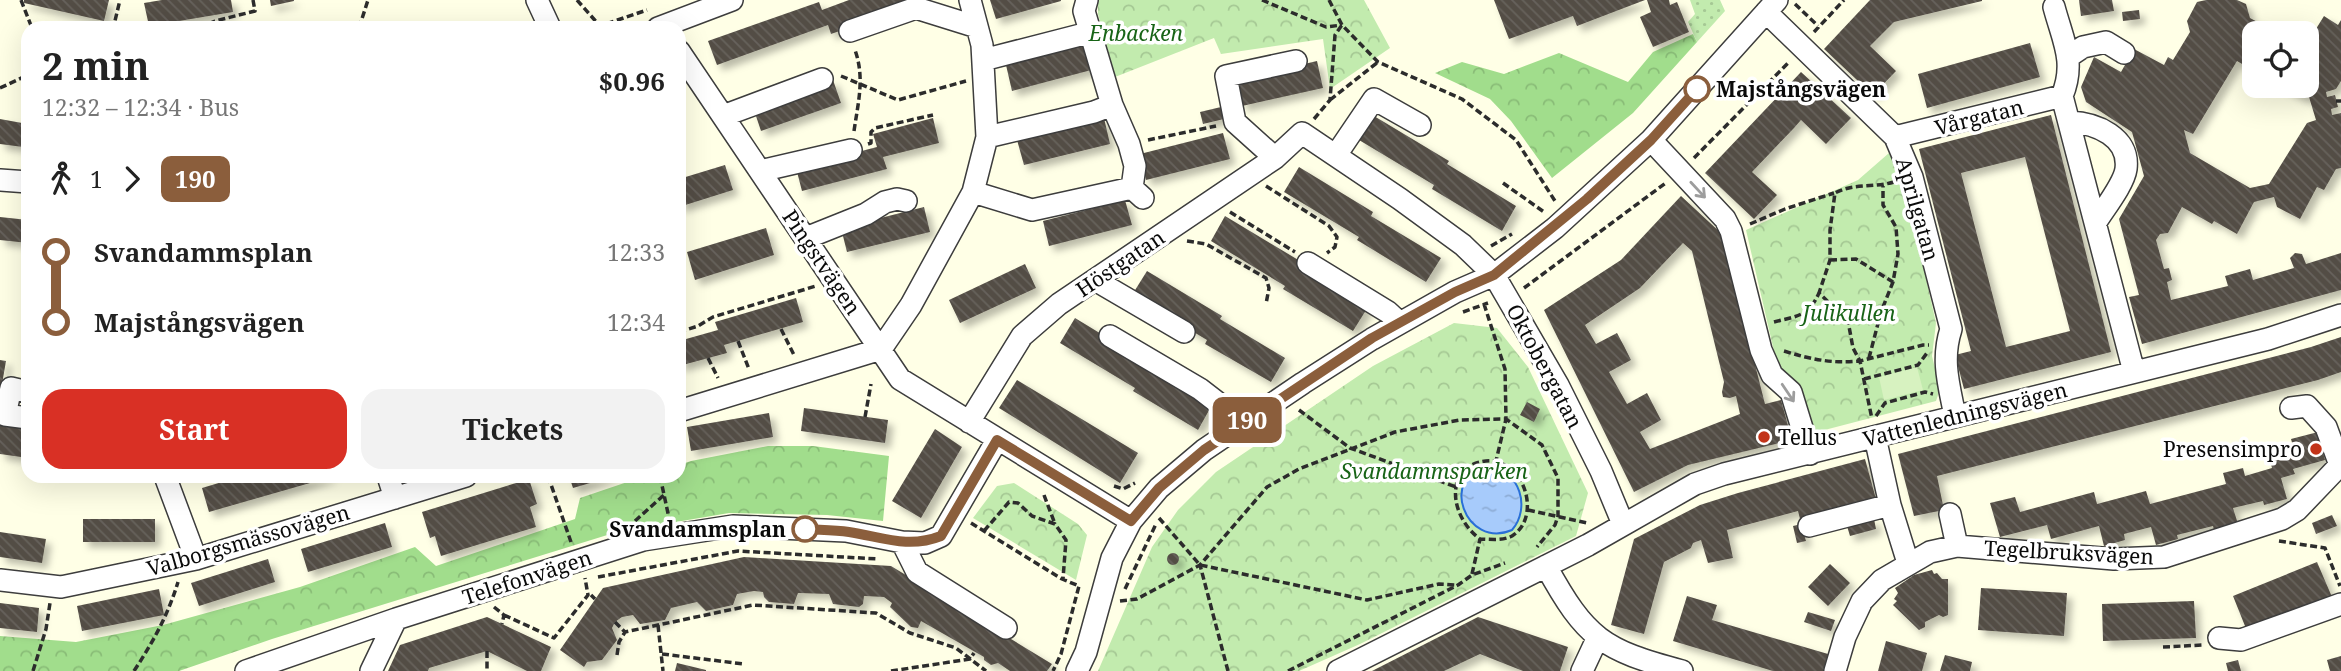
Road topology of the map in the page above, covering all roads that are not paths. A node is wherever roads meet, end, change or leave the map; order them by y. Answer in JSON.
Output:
{"nodes":[{"id":1,"x":732,"y":0,"type":"edge"},
{"id":2,"x":970,"y":0,"type":"edge"},
{"id":3,"x":1087,"y":0,"type":"edge"},
{"id":4,"x":548,"y":2,"type":"edge"},
{"id":5,"x":1772,"y":6,"type":"edge"},
{"id":6,"x":2054,"y":7,"type":"dead end"},
{"id":7,"x":549,"y":21,"type":"edge"},
{"id":8,"x":665,"y":21,"type":"edge"},
{"id":9,"x":977,"y":27,"type":"junction"},
{"id":10,"x":850,"y":31,"type":"road end"},
{"id":11,"x":1092,"y":32,"type":"junction"},
{"id":12,"x":2124,"y":53,"type":"dead end"},
{"id":13,"x":2068,"y":57,"type":"junction"},
{"id":14,"x":686,"y":61,"type":"edge"},
{"id":15,"x":1296,"y":61,"type":"dead end"},
{"id":16,"x":984,"y":69,"type":"junction"},
{"id":17,"x":822,"y":79,"type":"road end"},
{"id":18,"x":2062,"y":96,"type":"junction"},
{"id":19,"x":1112,"y":105,"type":"junction"},
{"id":20,"x":723,"y":116,"type":"junction"},
{"id":21,"x":2070,"y":122,"type":"junction"},
{"id":22,"x":1420,"y":125,"type":"dead end"},
{"id":23,"x":1302,"y":133,"type":"joint"},
{"id":24,"x":987,"y":137,"type":"junction"},
{"id":25,"x":1895,"y":137,"type":"junction"},
{"id":26,"x":1651,"y":140,"type":"junction"},
{"id":27,"x":851,"y":150,"type":"road end"},
{"id":28,"x":1336,"y":155,"type":"junction"},
{"id":29,"x":1275,"y":158,"type":"junction"},
{"id":30,"x":760,"y":171,"type":"junction"},
{"id":31,"x":0,"y":180,"type":"edge"},
{"id":32,"x":21,"y":182,"type":"edge"},
{"id":33,"x":973,"y":192,"type":"junction"},
{"id":34,"x":906,"y":201,"type":"dead end"},
{"id":35,"x":2096,"y":222,"type":"junction"},
{"id":36,"x":806,"y":238,"type":"junction"},
{"id":37,"x":1308,"y":263,"type":"road end"},
{"id":38,"x":1494,"y":275,"type":"junction"},
{"id":39,"x":1096,"y":280,"type":"junction"},
{"id":40,"x":2341,"y":315,"type":"edge"},
{"id":41,"x":1400,"y":323,"type":"junction"},
{"id":42,"x":1184,"y":332,"type":"dead end"},
{"id":43,"x":1110,"y":336,"type":"dead end"},
{"id":44,"x":881,"y":349,"type":"junction"},
{"id":45,"x":2134,"y":372,"type":"junction"},
{"id":46,"x":21,"y":390,"type":"edge"},
{"id":47,"x":2291,"y":408,"type":"dead end"},
{"id":48,"x":686,"y":409,"type":"edge"},
{"id":49,"x":1955,"y":416,"type":"junction"},
{"id":50,"x":21,"y":417,"type":"edge"},
{"id":51,"x":969,"y":422,"type":"junction"},
{"id":52,"x":1244,"y":423,"type":"junction"},
{"id":53,"x":1875,"y":437,"type":"junction"},
{"id":54,"x":997,"y":440,"type":"junction"},
{"id":55,"x":1810,"y":454,"type":"junction"},
{"id":56,"x":2340,"y":465,"type":"edge"},
{"id":57,"x":167,"y":483,"type":"edge"},
{"id":58,"x":433,"y":483,"type":"edge"},
{"id":59,"x":405,"y":489,"type":"edge"},
{"id":60,"x":1889,"y":505,"type":"junction"},
{"id":61,"x":1950,"y":514,"type":"dead end"},
{"id":62,"x":1131,"y":521,"type":"junction"},
{"id":63,"x":1623,"y":524,"type":"junction"},
{"id":64,"x":1809,"y":526,"type":"dead end"},
{"id":65,"x":1957,"y":546,"type":"junction"},
{"id":66,"x":907,"y":552,"type":"junction"},
{"id":67,"x":1909,"y":563,"type":"junction"},
{"id":68,"x":189,"y":564,"type":"junction"},
{"id":69,"x":1546,"y":566,"type":"junction"},
{"id":70,"x":0,"y":580,"type":"edge"},
{"id":71,"x":2341,"y":604,"type":"edge"},
{"id":72,"x":396,"y":620,"type":"junction"},
{"id":73,"x":1006,"y":628,"type":"dead end"},
{"id":74,"x":2219,"y":638,"type":"road end"},
{"id":75,"x":1597,"y":639,"type":"junction"},
{"id":76,"x":246,"y":671,"type":"edge"},
{"id":77,"x":371,"y":671,"type":"edge"},
{"id":78,"x":1077,"y":671,"type":"edge"},
{"id":79,"x":1338,"y":671,"type":"edge"},
{"id":80,"x":1582,"y":671,"type":"edge"},
{"id":81,"x":1682,"y":671,"type":"edge"},
{"id":82,"x":1835,"y":671,"type":"edge"}],
"edges":[{"from":1,"to":8,"type":"street"},
{"from":2,"to":9,"type":"street"},
{"from":3,"to":11,"type":"street"},
{"from":4,"to":7,"type":"street"},
{"from":5,"to":25,"type":"street","name":"Aprilgatan"},
{"from":5,"to":26,"type":"street"},
{"from":6,"to":13,"type":"street"},
{"from":9,"to":10,"type":"street"},
{"from":9,"to":16,"type":"street"},
{"from":11,"to":16,"type":"street"},
{"from":11,"to":19,"type":"street"},
{"from":12,"to":13,"type":"street"},
{"from":13,"to":18,"type":"street"},
{"from":14,"to":20,"type":"street","name":"Pingstvägen"},
{"from":15,"to":29,"type":"street"},
{"from":16,"to":24,"type":"street"},
{"from":17,"to":20,"type":"street"},
{"from":18,"to":21,"type":"street"},
{"from":18,"to":25,"type":"street","name":"Vårgatan"},
{"from":19,"to":24,"type":"street"},
{"from":19,"to":33,"type":"street"},
{"from":20,"to":30,"type":"street","name":"Pingstvägen"},
{"from":21,"to":35,"type":"street"},
{"from":21,"to":35,"type":"street"},
{"from":22,"to":28,"type":"street"},
{"from":23,"to":28,"type":"street","name":"Oktobergatan"},
{"from":23,"to":29,"type":"street","name":"Höstgatan"},
{"from":24,"to":33,"type":"street"},
{"from":25,"to":49,"type":"street","name":"Aprilgatan"},
{"from":26,"to":38,"type":"street"},
{"from":26,"to":55,"type":"street","one_way":true},
{"from":27,"to":30,"type":"street"},
{"from":28,"to":38,"type":"street","name":"Oktobergatan"},
{"from":29,"to":39,"type":"street","name":"Höstgatan"},
{"from":30,"to":36,"type":"street","name":"Pingstvägen"},
{"from":31,"to":32,"type":"street"},
{"from":33,"to":44,"type":"street"},
{"from":34,"to":36,"type":"street"},
{"from":35,"to":45,"type":"street"},
{"from":36,"to":44,"type":"street","name":"Pingstvägen"},
{"from":37,"to":41,"type":"street"},
{"from":38,"to":41,"type":"street"},
{"from":38,"to":63,"type":"street","name":"Oktobergatan"},
{"from":39,"to":42,"type":"street"},
{"from":39,"to":51,"type":"street","name":"Höstgatan"},
{"from":40,"to":45,"type":"street","name":"Vattenledningsvägen"},
{"from":41,"to":52,"type":"street"},
{"from":43,"to":52,"type":"street"},
{"from":44,"to":48,"type":"street"},
{"from":44,"to":51,"type":"street","name":"Pingstvägen"},
{"from":45,"to":49,"type":"street","name":"Vattenledningsvägen"},
{"from":46,"to":50,"type":"street"},
{"from":47,"to":56,"type":"street"},
{"from":49,"to":53,"type":"street","name":"Vattenledningsvägen"},
{"from":51,"to":54,"type":"street","name":"Pingstvägen"},
{"from":52,"to":62,"type":"street"},
{"from":53,"to":55,"type":"street","name":"Vattenledningsvägen"},
{"from":53,"to":60,"type":"street"},
{"from":54,"to":62,"type":"street"},
{"from":54,"to":66,"type":"street","name":"Telefonvägen"},
{"from":55,"to":63,"type":"street","name":"Vattenledningsvägen"},
{"from":56,"to":65,"type":"street","name":"Tegelbruksvägen"},
{"from":57,"to":68,"type":"street"},
{"from":58,"to":59,"type":"street","name":"Valborgsmässovägen"},
{"from":59,"to":68,"type":"street","name":"Valborgsmässovägen"},
{"from":60,"to":64,"type":"street"},
{"from":60,"to":67,"type":"street"},
{"from":61,"to":65,"type":"street"},
{"from":62,"to":78,"type":"street"},
{"from":63,"to":69,"type":"street","name":"Vattenledningsvägen"},
{"from":65,"to":67,"type":"street","name":"Tegelbruksvägen"},
{"from":66,"to":72,"type":"street","name":"Telefonvägen"},
{"from":66,"to":73,"type":"street"},
{"from":67,"to":82,"type":"street","name":"Tegelbruksvägen"},
{"from":68,"to":70,"type":"street","name":"Valborgsmässovägen"},
{"from":69,"to":75,"type":"street"},
{"from":69,"to":79,"type":"street","name":"Vattenledningsvägen"},
{"from":71,"to":74,"type":"street"},
{"from":72,"to":76,"type":"street","name":"Telefonvägen"},
{"from":72,"to":77,"type":"street"},
{"from":75,"to":80,"type":"street"},
{"from":75,"to":81,"type":"street"}]}
